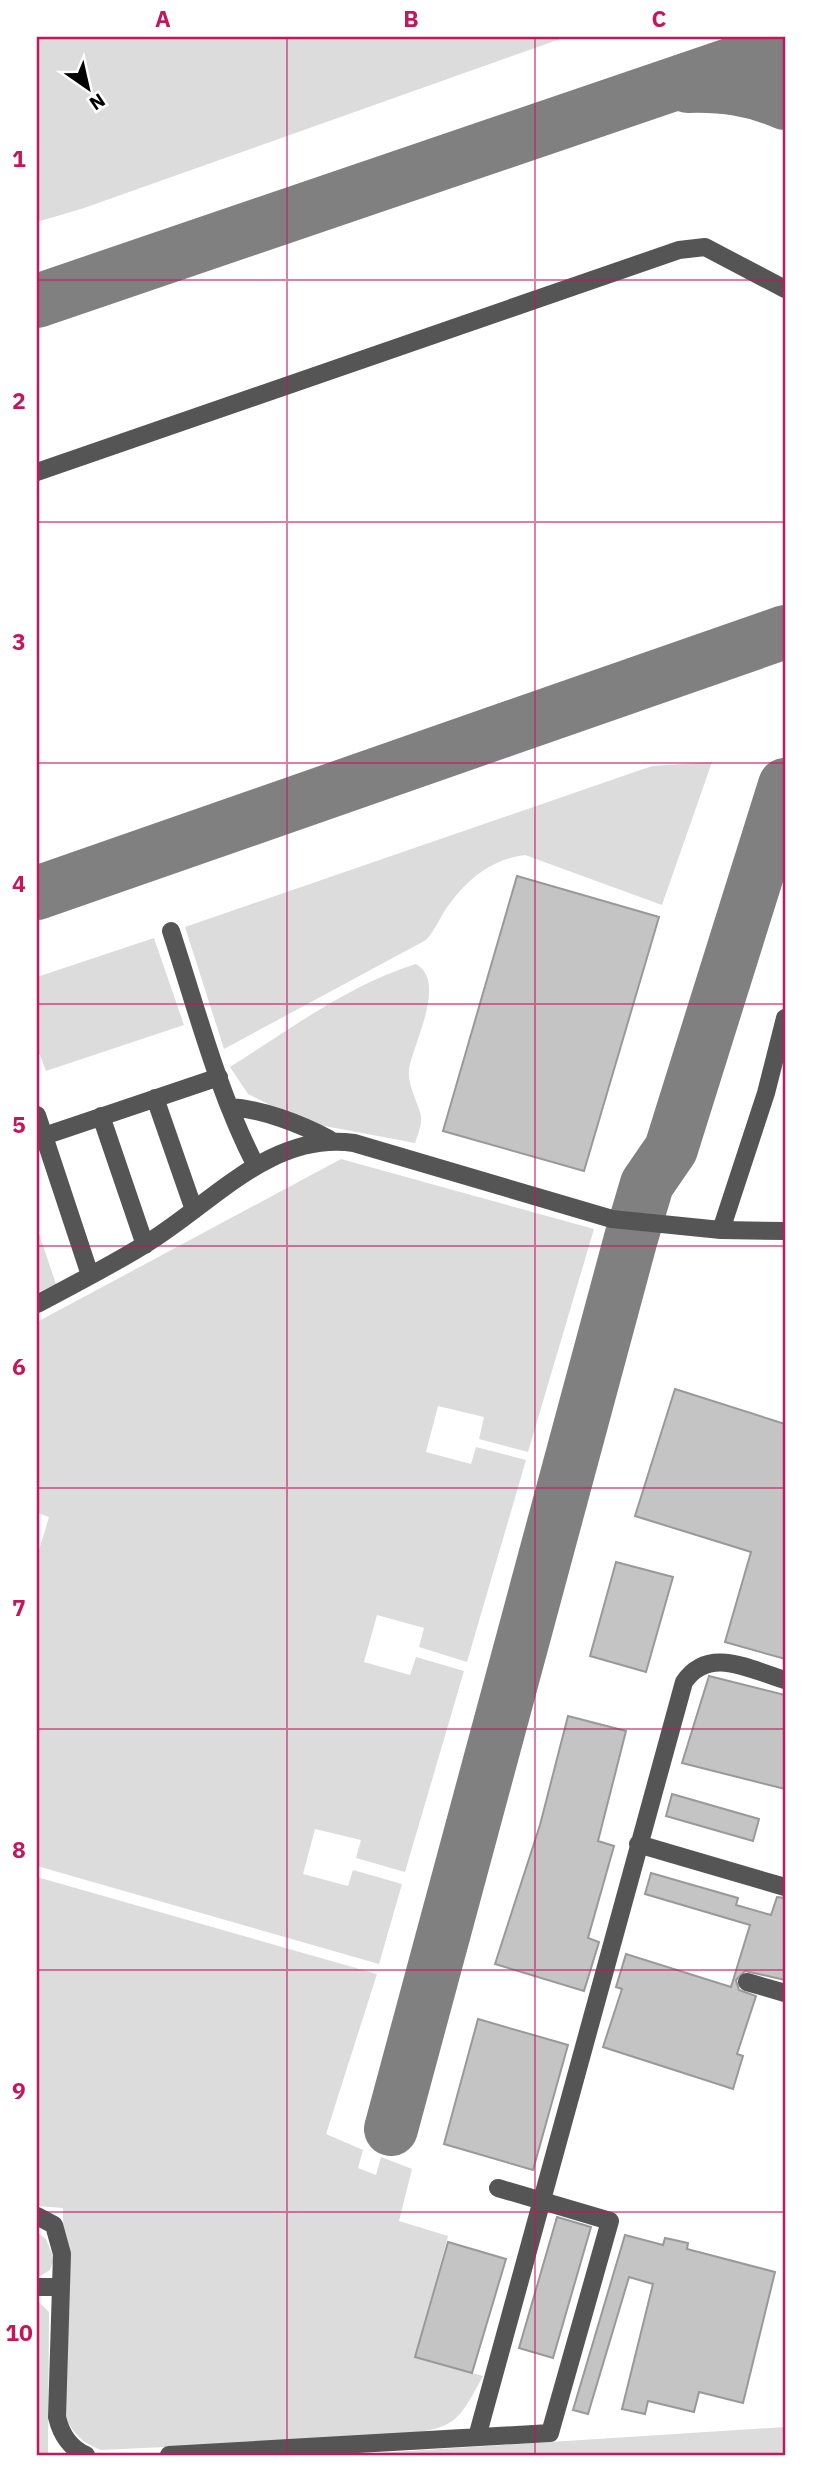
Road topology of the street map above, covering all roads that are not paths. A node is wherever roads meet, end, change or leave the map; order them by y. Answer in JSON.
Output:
{"nodes":[{"id":1,"x":785,"y":289,"type":"edge"},
{"id":2,"x":37,"y":472,"type":"edge"},
{"id":3,"x":171,"y":932,"type":"dead end"},
{"id":4,"x":785,"y":1018,"type":"edge"},
{"id":5,"x":219,"y":1077,"type":"junction"},
{"id":6,"x":155,"y":1098,"type":"junction"},
{"id":7,"x":230,"y":1107,"type":"junction"},
{"id":8,"x":37,"y":1115,"type":"edge"},
{"id":9,"x":101,"y":1116,"type":"junction"},
{"id":10,"x":44,"y":1136,"type":"junction"},
{"id":11,"x":329,"y":1139,"type":"junction"},
{"id":12,"x":256,"y":1166,"type":"junction"},
{"id":13,"x":194,"y":1210,"type":"junction"},
{"id":14,"x":721,"y":1230,"type":"junction"},
{"id":15,"x":785,"y":1231,"type":"edge"},
{"id":16,"x":145,"y":1245,"type":"junction"},
{"id":17,"x":90,"y":1275,"type":"junction"},
{"id":18,"x":37,"y":1304,"type":"edge"},
{"id":19,"x":785,"y":1680,"type":"edge"},
{"id":20,"x":638,"y":1844,"type":"junction"},
{"id":21,"x":785,"y":1888,"type":"edge"},
{"id":22,"x":747,"y":1982,"type":"dead end"},
{"id":23,"x":785,"y":1993,"type":"edge"},
{"id":24,"x":498,"y":2188,"type":"dead end"},
{"id":25,"x":541,"y":2201,"type":"junction"},
{"id":26,"x":37,"y":2216,"type":"edge"},
{"id":27,"x":37,"y":2287,"type":"edge"},
{"id":28,"x":60,"y":2287,"type":"junction"},
{"id":29,"x":477,"y":2437,"type":"junction"},
{"id":30,"x":86,"y":2455,"type":"edge"},
{"id":31,"x":169,"y":2455,"type":"edge"}],
"edges":[{"from":1,"to":2,"type":"lane"},
{"from":3,"to":5,"type":"lane"},
{"from":4,"to":14,"type":"lane"},
{"from":5,"to":6,"type":"lane"},
{"from":5,"to":7,"type":"lane"},
{"from":6,"to":9,"type":"lane"},
{"from":6,"to":13,"type":"lane"},
{"from":7,"to":11,"type":"lane"},
{"from":7,"to":12,"type":"lane"},
{"from":8,"to":10,"type":"lane"},
{"from":9,"to":10,"type":"lane"},
{"from":9,"to":16,"type":"lane"},
{"from":10,"to":17,"type":"lane"},
{"from":11,"to":12,"type":"lane"},
{"from":11,"to":14,"type":"lane"},
{"from":12,"to":13,"type":"lane"},
{"from":13,"to":16,"type":"lane"},
{"from":14,"to":15,"type":"lane"},
{"from":16,"to":17,"type":"lane"},
{"from":17,"to":18,"type":"lane"},
{"from":19,"to":20,"type":"lane"},
{"from":20,"to":21,"type":"lane"},
{"from":20,"to":25,"type":"lane"},
{"from":22,"to":23,"type":"lane"},
{"from":24,"to":25,"type":"lane"},
{"from":25,"to":29,"type":"lane"},
{"from":25,"to":29,"type":"lane"},
{"from":26,"to":28,"type":"lane"},
{"from":27,"to":28,"type":"lane"},
{"from":28,"to":30,"type":"lane"},
{"from":29,"to":31,"type":"lane"}]}
